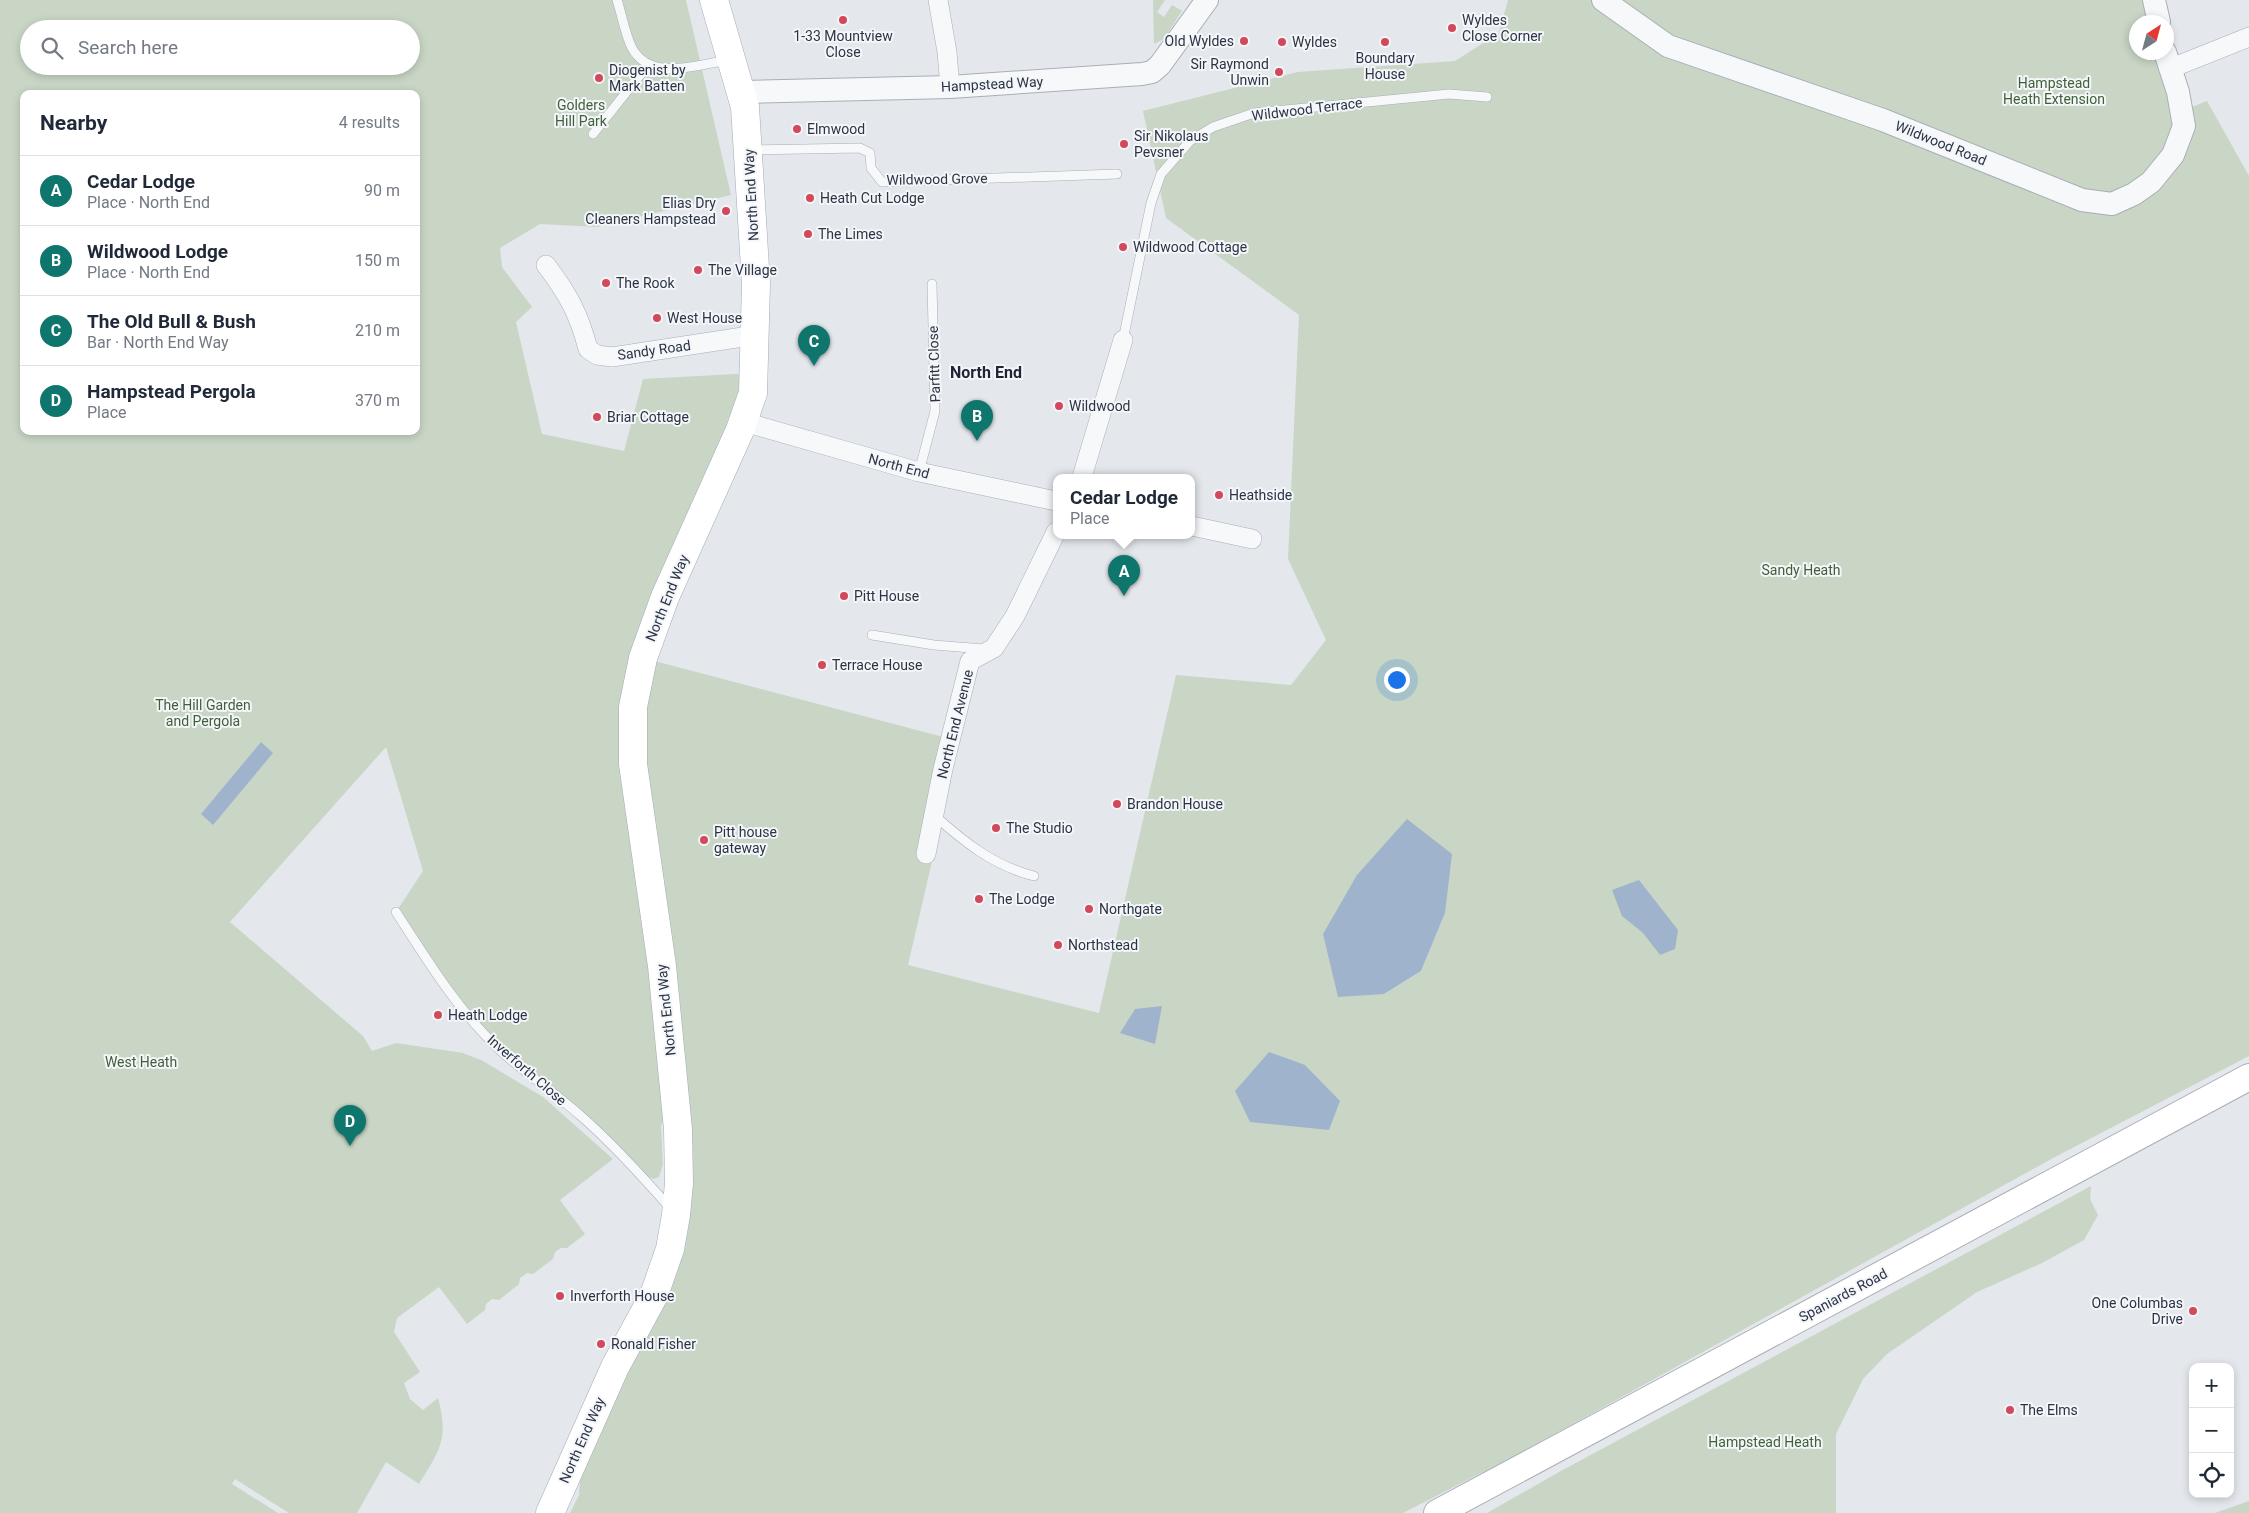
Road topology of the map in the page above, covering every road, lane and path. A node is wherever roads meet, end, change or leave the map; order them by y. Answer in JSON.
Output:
{"nodes":[{"id":1,"x":617,"y":0,"type":"edge"},
{"id":2,"x":714,"y":0,"type":"edge"},
{"id":3,"x":938,"y":0,"type":"edge"},
{"id":4,"x":1208,"y":0,"type":"edge"},
{"id":5,"x":1603,"y":0,"type":"edge"},
{"id":6,"x":2154,"y":0,"type":"edge"},
{"id":7,"x":2157,"y":15,"type":"edge"},
{"id":8,"x":2249,"y":37,"type":"edge"},
{"id":9,"x":732,"y":60,"type":"junction"},
{"id":10,"x":2167,"y":61,"type":"edge"},
{"id":11,"x":648,"y":65,"type":"junction"},
{"id":12,"x":950,"y":87,"type":"junction"},
{"id":13,"x":1487,"y":96,"type":"dead end"},
{"id":14,"x":743,"y":100,"type":"junction"},
{"id":15,"x":593,"y":134,"type":"dead end"},
{"id":16,"x":749,"y":150,"type":"junction"},
{"id":17,"x":1117,"y":174,"type":"dead end"},
{"id":18,"x":546,"y":266,"type":"dead end"},
{"id":19,"x":932,"y":284,"type":"dead end"},
{"id":20,"x":756,"y":335,"type":"junction"},
{"id":21,"x":1122,"y":340,"type":"joint"},
{"id":22,"x":744,"y":422,"type":"junction"},
{"id":23,"x":919,"y":472,"type":"junction"},
{"id":24,"x":1083,"y":474,"type":"edge"},
{"id":25,"x":1053,"y":500,"type":"edge"},
{"id":26,"x":1195,"y":527,"type":"edge"},
{"id":27,"x":1053,"y":538,"type":"edge"},
{"id":28,"x":1252,"y":539,"type":"dead end"},
{"id":29,"x":872,"y":635,"type":"dead end"},
{"id":30,"x":992,"y":649,"type":"junction"},
{"id":31,"x":934,"y":815,"type":"junction"},
{"id":32,"x":926,"y":854,"type":"dead end"},
{"id":33,"x":1034,"y":876,"type":"dead end"},
{"id":34,"x":396,"y":912,"type":"dead end"},
{"id":35,"x":2249,"y":1077,"type":"edge"},
{"id":36,"x":671,"y":1209,"type":"junction"},
{"id":37,"x":550,"y":1513,"type":"edge"},
{"id":38,"x":1437,"y":1513,"type":"edge"}],
"edges":[{"from":1,"to":11,"type":"lane"},
{"from":2,"to":9,"type":"main road","name":"North End Way"},
{"from":3,"to":12,"type":"street"},
{"from":4,"to":12,"type":"street","name":"Hampstead Way"},
{"from":5,"to":10,"type":"street","name":"Wildwood Road"},
{"from":6,"to":7,"type":"street"},
{"from":8,"to":10,"type":"street"},
{"from":9,"to":11,"type":"lane"},
{"from":9,"to":14,"type":"main road","name":"North End Way"},
{"from":11,"to":15,"type":"lane"},
{"from":12,"to":14,"type":"street","name":"Hampstead Way"},
{"from":13,"to":21,"type":"lane","name":"Wildwood Terrace"},
{"from":14,"to":16,"type":"main road","name":"North End Way"},
{"from":16,"to":17,"type":"lane","name":"Wildwood Grove"},
{"from":16,"to":20,"type":"main road","name":"North End Way"},
{"from":18,"to":20,"type":"street","name":"Sandy Road"},
{"from":19,"to":23,"type":"lane","name":"Parfitt Close"},
{"from":20,"to":22,"type":"main road","name":"North End Way"},
{"from":21,"to":24,"type":"street","name":"Wildwood Terrace"},
{"from":22,"to":23,"type":"street","name":"North End"},
{"from":22,"to":36,"type":"main road","name":"North End Way"},
{"from":23,"to":25,"type":"street","name":"North End"},
{"from":26,"to":28,"type":"street"},
{"from":27,"to":30,"type":"street","name":"North End Avenue"},
{"from":29,"to":30,"type":"lane"},
{"from":30,"to":31,"type":"street","name":"North End Avenue"},
{"from":31,"to":32,"type":"street","name":"North End Avenue"},
{"from":31,"to":33,"type":"lane"},
{"from":34,"to":36,"type":"lane","name":"Inverforth Close"},
{"from":35,"to":38,"type":"main road","name":"Spaniards Road"},
{"from":36,"to":37,"type":"main road","name":"North End Way"}]}
